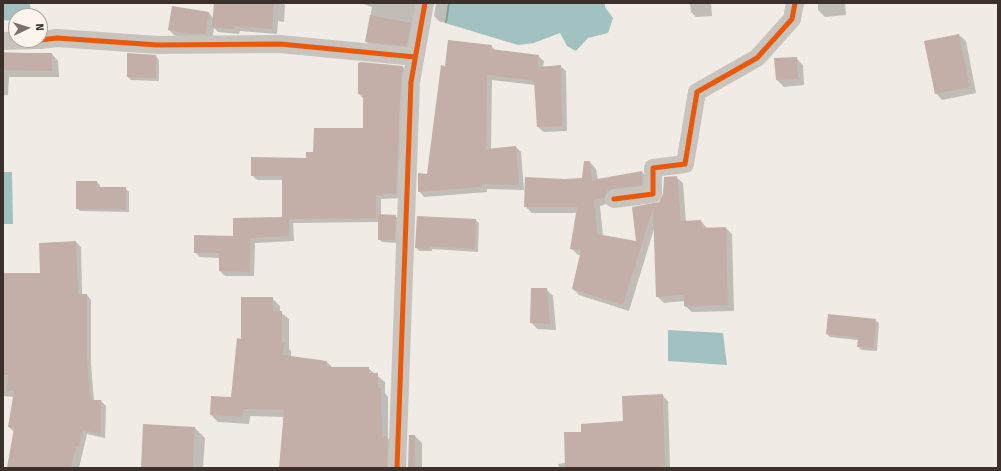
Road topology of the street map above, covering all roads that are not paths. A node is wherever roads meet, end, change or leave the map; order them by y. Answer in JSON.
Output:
{"nodes":[{"id":1,"x":426,"y":3,"type":"edge"},
{"id":2,"x":794,"y":3,"type":"edge"},
{"id":3,"x":48,"y":39,"type":"edge"},
{"id":4,"x":415,"y":57,"type":"junction"},
{"id":5,"x":614,"y":199,"type":"dead end"},
{"id":6,"x":397,"y":468,"type":"edge"}],
"edges":[{"from":1,"to":4,"type":"street"},
{"from":2,"to":5,"type":"street"},
{"from":3,"to":4,"type":"street"},
{"from":4,"to":6,"type":"street"}]}
